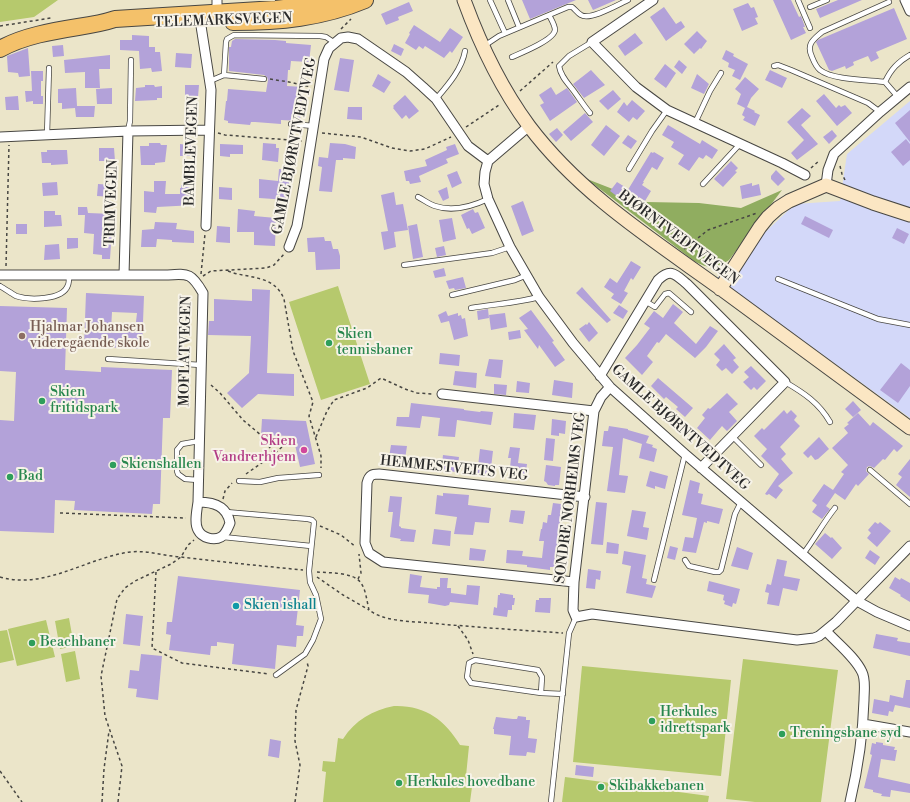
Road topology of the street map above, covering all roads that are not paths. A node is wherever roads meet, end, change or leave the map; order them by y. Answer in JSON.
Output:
{"nodes":[{"id":1,"x":365,"y":0,"type":"edge"},
{"id":2,"x":457,"y":0,"type":"edge"},
{"id":3,"x":464,"y":0,"type":"edge"},
{"id":4,"x":490,"y":0,"type":"edge"},
{"id":5,"x":508,"y":0,"type":"edge"},
{"id":6,"x":628,"y":0,"type":"edge"},
{"id":7,"x":653,"y":0,"type":"edge"},
{"id":8,"x":798,"y":0,"type":"edge"},
{"id":9,"x":827,"y":0,"type":"edge"},
{"id":10,"x":905,"y":0,"type":"edge"},
{"id":11,"x":889,"y":2,"type":"dead end"},
{"id":12,"x":325,"y":3,"type":"edge"},
{"id":13,"x":810,"y":7,"type":"dead end"},
{"id":14,"x":910,"y":11,"type":"edge"},
{"id":15,"x":549,"y":15,"type":"junction"},
{"id":16,"x":201,"y":26,"type":"dead end"},
{"id":17,"x":519,"y":27,"type":"junction"},
{"id":18,"x":810,"y":28,"type":"dead end"},
{"id":19,"x":475,"y":29,"type":"junction"},
{"id":20,"x":505,"y":33,"type":"junction"},
{"id":21,"x":338,"y":41,"type":"junction"},
{"id":22,"x":592,"y":42,"type":"junction"},
{"id":23,"x":483,"y":46,"type":"junction"},
{"id":24,"x":2,"y":47,"type":"edge"},
{"id":25,"x":465,"y":51,"type":"dead end"},
{"id":26,"x":910,"y":55,"type":"edge"},
{"id":27,"x":512,"y":57,"type":"dead end"},
{"id":28,"x":131,"y":60,"type":"dead end"},
{"id":29,"x":774,"y":66,"type":"dead end"},
{"id":30,"x":49,"y":68,"type":"dead end"},
{"id":31,"x":721,"y":73,"type":"dead end"},
{"id":32,"x":224,"y":75,"type":"junction"},
{"id":33,"x":264,"y":79,"type":"road end"},
{"id":34,"x":210,"y":81,"type":"junction"},
{"id":35,"x":885,"y":82,"type":"junction"},
{"id":36,"x":910,"y":87,"type":"edge"},
{"id":37,"x":898,"y":97,"type":"junction"},
{"id":38,"x":436,"y":99,"type":"junction"},
{"id":39,"x":667,"y":110,"type":"junction"},
{"id":40,"x":880,"y":112,"type":"junction"},
{"id":41,"x":590,"y":113,"type":"dead end"},
{"id":42,"x":695,"y":123,"type":"junction"},
{"id":43,"x":291,"y":124,"type":"dead end"},
{"id":44,"x":529,"y":126,"type":"junction"},
{"id":45,"x":209,"y":130,"type":"junction"},
{"id":46,"x":128,"y":131,"type":"junction"},
{"id":47,"x":313,"y":133,"type":"junction"},
{"id":48,"x":47,"y":135,"type":"junction"},
{"id":49,"x":4,"y":137,"type":"edge"},
{"id":50,"x":740,"y":144,"type":"junction"},
{"id":51,"x":488,"y":161,"type":"junction"},
{"id":52,"x":629,"y":169,"type":"dead end"},
{"id":53,"x":805,"y":175,"type":"road end"},
{"id":54,"x":703,"y":184,"type":"dead end"},
{"id":55,"x":826,"y":184,"type":"junction"},
{"id":56,"x":418,"y":197,"type":"dead end"},
{"id":57,"x":488,"y":199,"type":"junction"},
{"id":58,"x":910,"y":215,"type":"edge"},
{"id":59,"x":206,"y":226,"type":"road end"},
{"id":60,"x":289,"y":247,"type":"road end"},
{"id":61,"x":510,"y":247,"type":"junction"},
{"id":62,"x":404,"y":265,"type":"dead end"},
{"id":63,"x":3,"y":272,"type":"edge"},
{"id":64,"x":124,"y":275,"type":"junction"},
{"id":65,"x":527,"y":275,"type":"junction"},
{"id":66,"x":69,"y":276,"type":"junction"},
{"id":67,"x":778,"y":279,"type":"dead end"},
{"id":68,"x":0,"y":286,"type":"edge"},
{"id":69,"x":720,"y":289,"type":"junction"},
{"id":70,"x":452,"y":295,"type":"dead end"},
{"id":71,"x":539,"y":297,"type":"junction"},
{"id":72,"x":645,"y":301,"type":"junction"},
{"id":73,"x":471,"y":308,"type":"dead end"},
{"id":74,"x":691,"y":312,"type":"dead end"},
{"id":75,"x":910,"y":325,"type":"edge"},
{"id":76,"x":108,"y":359,"type":"dead end"},
{"id":77,"x":201,"y":364,"type":"junction"},
{"id":78,"x":600,"y":376,"type":"junction"},
{"id":79,"x":785,"y":382,"type":"junction"},
{"id":80,"x":610,"y":387,"type":"junction"},
{"id":81,"x":442,"y":394,"type":"road end"},
{"id":82,"x":594,"y":412,"type":"junction"},
{"id":83,"x":830,"y":422,"type":"dead end"},
{"id":84,"x":910,"y":428,"type":"edge"},
{"id":85,"x":732,"y":436,"type":"junction"},
{"id":86,"x":199,"y":441,"type":"junction"},
{"id":87,"x":685,"y":454,"type":"junction"},
{"id":88,"x":761,"y":465,"type":"dead end"},
{"id":89,"x":701,"y":468,"type":"junction"},
{"id":90,"x":870,"y":470,"type":"dead end"},
{"id":91,"x":319,"y":475,"type":"road end"},
{"id":92,"x":198,"y":480,"type":"junction"},
{"id":93,"x":240,"y":481,"type":"road end"},
{"id":94,"x":585,"y":497,"type":"junction"},
{"id":95,"x":198,"y":502,"type":"junction"},
{"id":96,"x":742,"y":502,"type":"junction"},
{"id":97,"x":910,"y":504,"type":"edge"},
{"id":98,"x":835,"y":508,"type":"dead end"},
{"id":99,"x":226,"y":512,"type":"junction"},
{"id":100,"x":222,"y":536,"type":"junction"},
{"id":101,"x":312,"y":546,"type":"junction"},
{"id":102,"x":910,"y":546,"type":"edge"},
{"id":103,"x":803,"y":554,"type":"junction"},
{"id":104,"x":685,"y":560,"type":"dead end"},
{"id":105,"x":654,"y":580,"type":"dead end"},
{"id":106,"x":574,"y":582,"type":"junction"},
{"id":107,"x":857,"y":601,"type":"junction"},
{"id":108,"x":576,"y":617,"type":"junction"},
{"id":109,"x":910,"y":626,"type":"edge"},
{"id":110,"x":826,"y":632,"type":"junction"},
{"id":111,"x":276,"y":675,"type":"road end"},
{"id":112,"x":541,"y":693,"type":"junction"},
{"id":113,"x":563,"y":694,"type":"junction"},
{"id":114,"x":863,"y":724,"type":"junction"},
{"id":115,"x":910,"y":732,"type":"edge"},
{"id":116,"x":551,"y":802,"type":"edge"},
{"id":117,"x":850,"y":802,"type":"edge"}],
"edges":[{"from":1,"to":12,"type":"highway","name":"TELEMARKSVEGEN"},
{"from":2,"to":19,"type":"main road","name":"BJØRNTVEDTVEGEN"},
{"from":3,"to":19,"type":"main road","name":"BJØRNTVEDTVEGEN"},
{"from":4,"to":20,"type":"lane"},
{"from":5,"to":17,"type":"lane"},
{"from":6,"to":15,"type":"lane"},
{"from":7,"to":22,"type":"street"},
{"from":8,"to":18,"type":"lane"},
{"from":9,"to":13,"type":"lane"},
{"from":10,"to":14,"type":"street"},
{"from":11,"to":35,"type":"lane"},
{"from":12,"to":24,"type":"highway","name":"TELEMARKSVEGEN"},
{"from":15,"to":17,"type":"lane"},
{"from":15,"to":27,"type":"lane"},
{"from":16,"to":34,"type":"street","name":"BAMBLEVEGEN"},
{"from":17,"to":20,"type":"lane"},
{"from":19,"to":23,"type":"main road","name":"BJØRNTVEDTVEGEN"},
{"from":20,"to":23,"type":"lane"},
{"from":21,"to":32,"type":"lane"},
{"from":21,"to":38,"type":"street"},
{"from":21,"to":47,"type":"street","name":"GAMLE BJØRNTVEDTVEG"},
{"from":22,"to":39,"type":"street"},
{"from":22,"to":41,"type":"lane"},
{"from":23,"to":44,"type":"main road","name":"BJØRNTVEDTVEGEN"},
{"from":25,"to":38,"type":"lane"},
{"from":26,"to":35,"type":"lane"},
{"from":28,"to":46,"type":"lane"},
{"from":29,"to":40,"type":"lane"},
{"from":30,"to":48,"type":"lane"},
{"from":31,"to":42,"type":"lane"},
{"from":32,"to":33,"type":"lane"},
{"from":32,"to":34,"type":"lane"},
{"from":34,"to":45,"type":"street","name":"BAMBLEVEGEN"},
{"from":35,"to":37,"type":"lane"},
{"from":36,"to":37,"type":"street"},
{"from":37,"to":40,"type":"street"},
{"from":38,"to":51,"type":"street"},
{"from":39,"to":42,"type":"street"},
{"from":39,"to":52,"type":"lane"},
{"from":40,"to":55,"type":"street"},
{"from":42,"to":50,"type":"street"},
{"from":43,"to":47,"type":"lane"},
{"from":44,"to":51,"type":"street"},
{"from":44,"to":69,"type":"main road","name":"BJØRNTVEDTVEGEN"},
{"from":45,"to":46,"type":"street"},
{"from":45,"to":59,"type":"street","name":"BAMBLEVEGEN"},
{"from":46,"to":48,"type":"street"},
{"from":46,"to":64,"type":"street","name":"TRIMVEGEN"},
{"from":47,"to":60,"type":"street","name":"GAMLE BJØRNTVEDTVEG"},
{"from":48,"to":49,"type":"street"},
{"from":50,"to":53,"type":"street"},
{"from":50,"to":54,"type":"lane"},
{"from":51,"to":57,"type":"street","name":"GAMLE BJØRNTVEDTVEG"},
{"from":55,"to":58,"type":"main road"},
{"from":55,"to":69,"type":"main road"},
{"from":56,"to":57,"type":"lane"},
{"from":57,"to":61,"type":"street","name":"GAMLE BJØRNTVEDTVEG"},
{"from":61,"to":62,"type":"lane"},
{"from":61,"to":65,"type":"street","name":"GAMLE BJØRNTVEDTVEG"},
{"from":63,"to":66,"type":"street","name":"MOFLATVEGEN"},
{"from":64,"to":66,"type":"street","name":"MOFLATVEGEN"},
{"from":64,"to":77,"type":"street","name":"MOFLATVEGEN"},
{"from":65,"to":70,"type":"lane"},
{"from":65,"to":71,"type":"street","name":"GAMLE BJØRNTVEDTVEG"},
{"from":66,"to":68,"type":"lane"},
{"from":67,"to":75,"type":"lane"},
{"from":69,"to":84,"type":"main road","name":"BJØRNTVEDTVEGEN"},
{"from":71,"to":73,"type":"lane"},
{"from":71,"to":78,"type":"street","name":"GAMLE BJØRNTVEDTVEG"},
{"from":72,"to":74,"type":"lane"},
{"from":72,"to":78,"type":"street"},
{"from":72,"to":79,"type":"street"},
{"from":76,"to":77,"type":"lane"},
{"from":77,"to":86,"type":"street","name":"MOFLATVEGEN"},
{"from":78,"to":80,"type":"street","name":"GAMLE BJØRNTVEDTVEG"},
{"from":79,"to":83,"type":"lane"},
{"from":79,"to":85,"type":"street"},
{"from":80,"to":82,"type":"street","name":"SONDRE NORHEIMS VEG"},
{"from":80,"to":87,"type":"street","name":"GAMLE BJØRNTVEDTVEG"},
{"from":81,"to":82,"type":"street"},
{"from":82,"to":94,"type":"street","name":"SONDRE NORHEIMS VEG"},
{"from":85,"to":88,"type":"lane"},
{"from":85,"to":89,"type":"street"},
{"from":86,"to":92,"type":"street","name":"MOFLATVEGEN"},
{"from":86,"to":92,"type":"lane"},
{"from":87,"to":89,"type":"street","name":"GAMLE BJØRNTVEDTVEG"},
{"from":87,"to":105,"type":"lane"},
{"from":89,"to":96,"type":"street","name":"GAMLE BJØRNTVEDTVEG"},
{"from":90,"to":97,"type":"lane"},
{"from":91,"to":93,"type":"lane"},
{"from":92,"to":95,"type":"street","name":"MOFLATVEGEN"},
{"from":94,"to":106,"type":"street","name":"SONDRE NORHEIMS VEG"},
{"from":94,"to":106,"type":"street","name":"HEMMESTVEITS VEG"},
{"from":95,"to":99,"type":"street"},
{"from":95,"to":100,"type":"street","name":"MOFLATVEGEN"},
{"from":96,"to":103,"type":"street","name":"GAMLE BJØRNTVEDTVEG"},
{"from":96,"to":104,"type":"lane"},
{"from":98,"to":103,"type":"lane"},
{"from":99,"to":100,"type":"street"},
{"from":99,"to":101,"type":"lane"},
{"from":100,"to":101,"type":"lane"},
{"from":101,"to":111,"type":"lane"},
{"from":102,"to":107,"type":"street"},
{"from":103,"to":107,"type":"street","name":"GAMLE BJØRNTVEDTVEG"},
{"from":106,"to":108,"type":"street","name":"SONDRE NORHEIMS VEG"},
{"from":107,"to":109,"type":"street","name":"GAMLE BJØRNTVEDTVEG"},
{"from":107,"to":110,"type":"street"},
{"from":108,"to":110,"type":"street"},
{"from":108,"to":113,"type":"lane"},
{"from":110,"to":114,"type":"street"},
{"from":112,"to":112,"type":"lane"},
{"from":112,"to":113,"type":"lane"},
{"from":113,"to":116,"type":"lane"},
{"from":114,"to":115,"type":"street"},
{"from":114,"to":117,"type":"street"}]}
